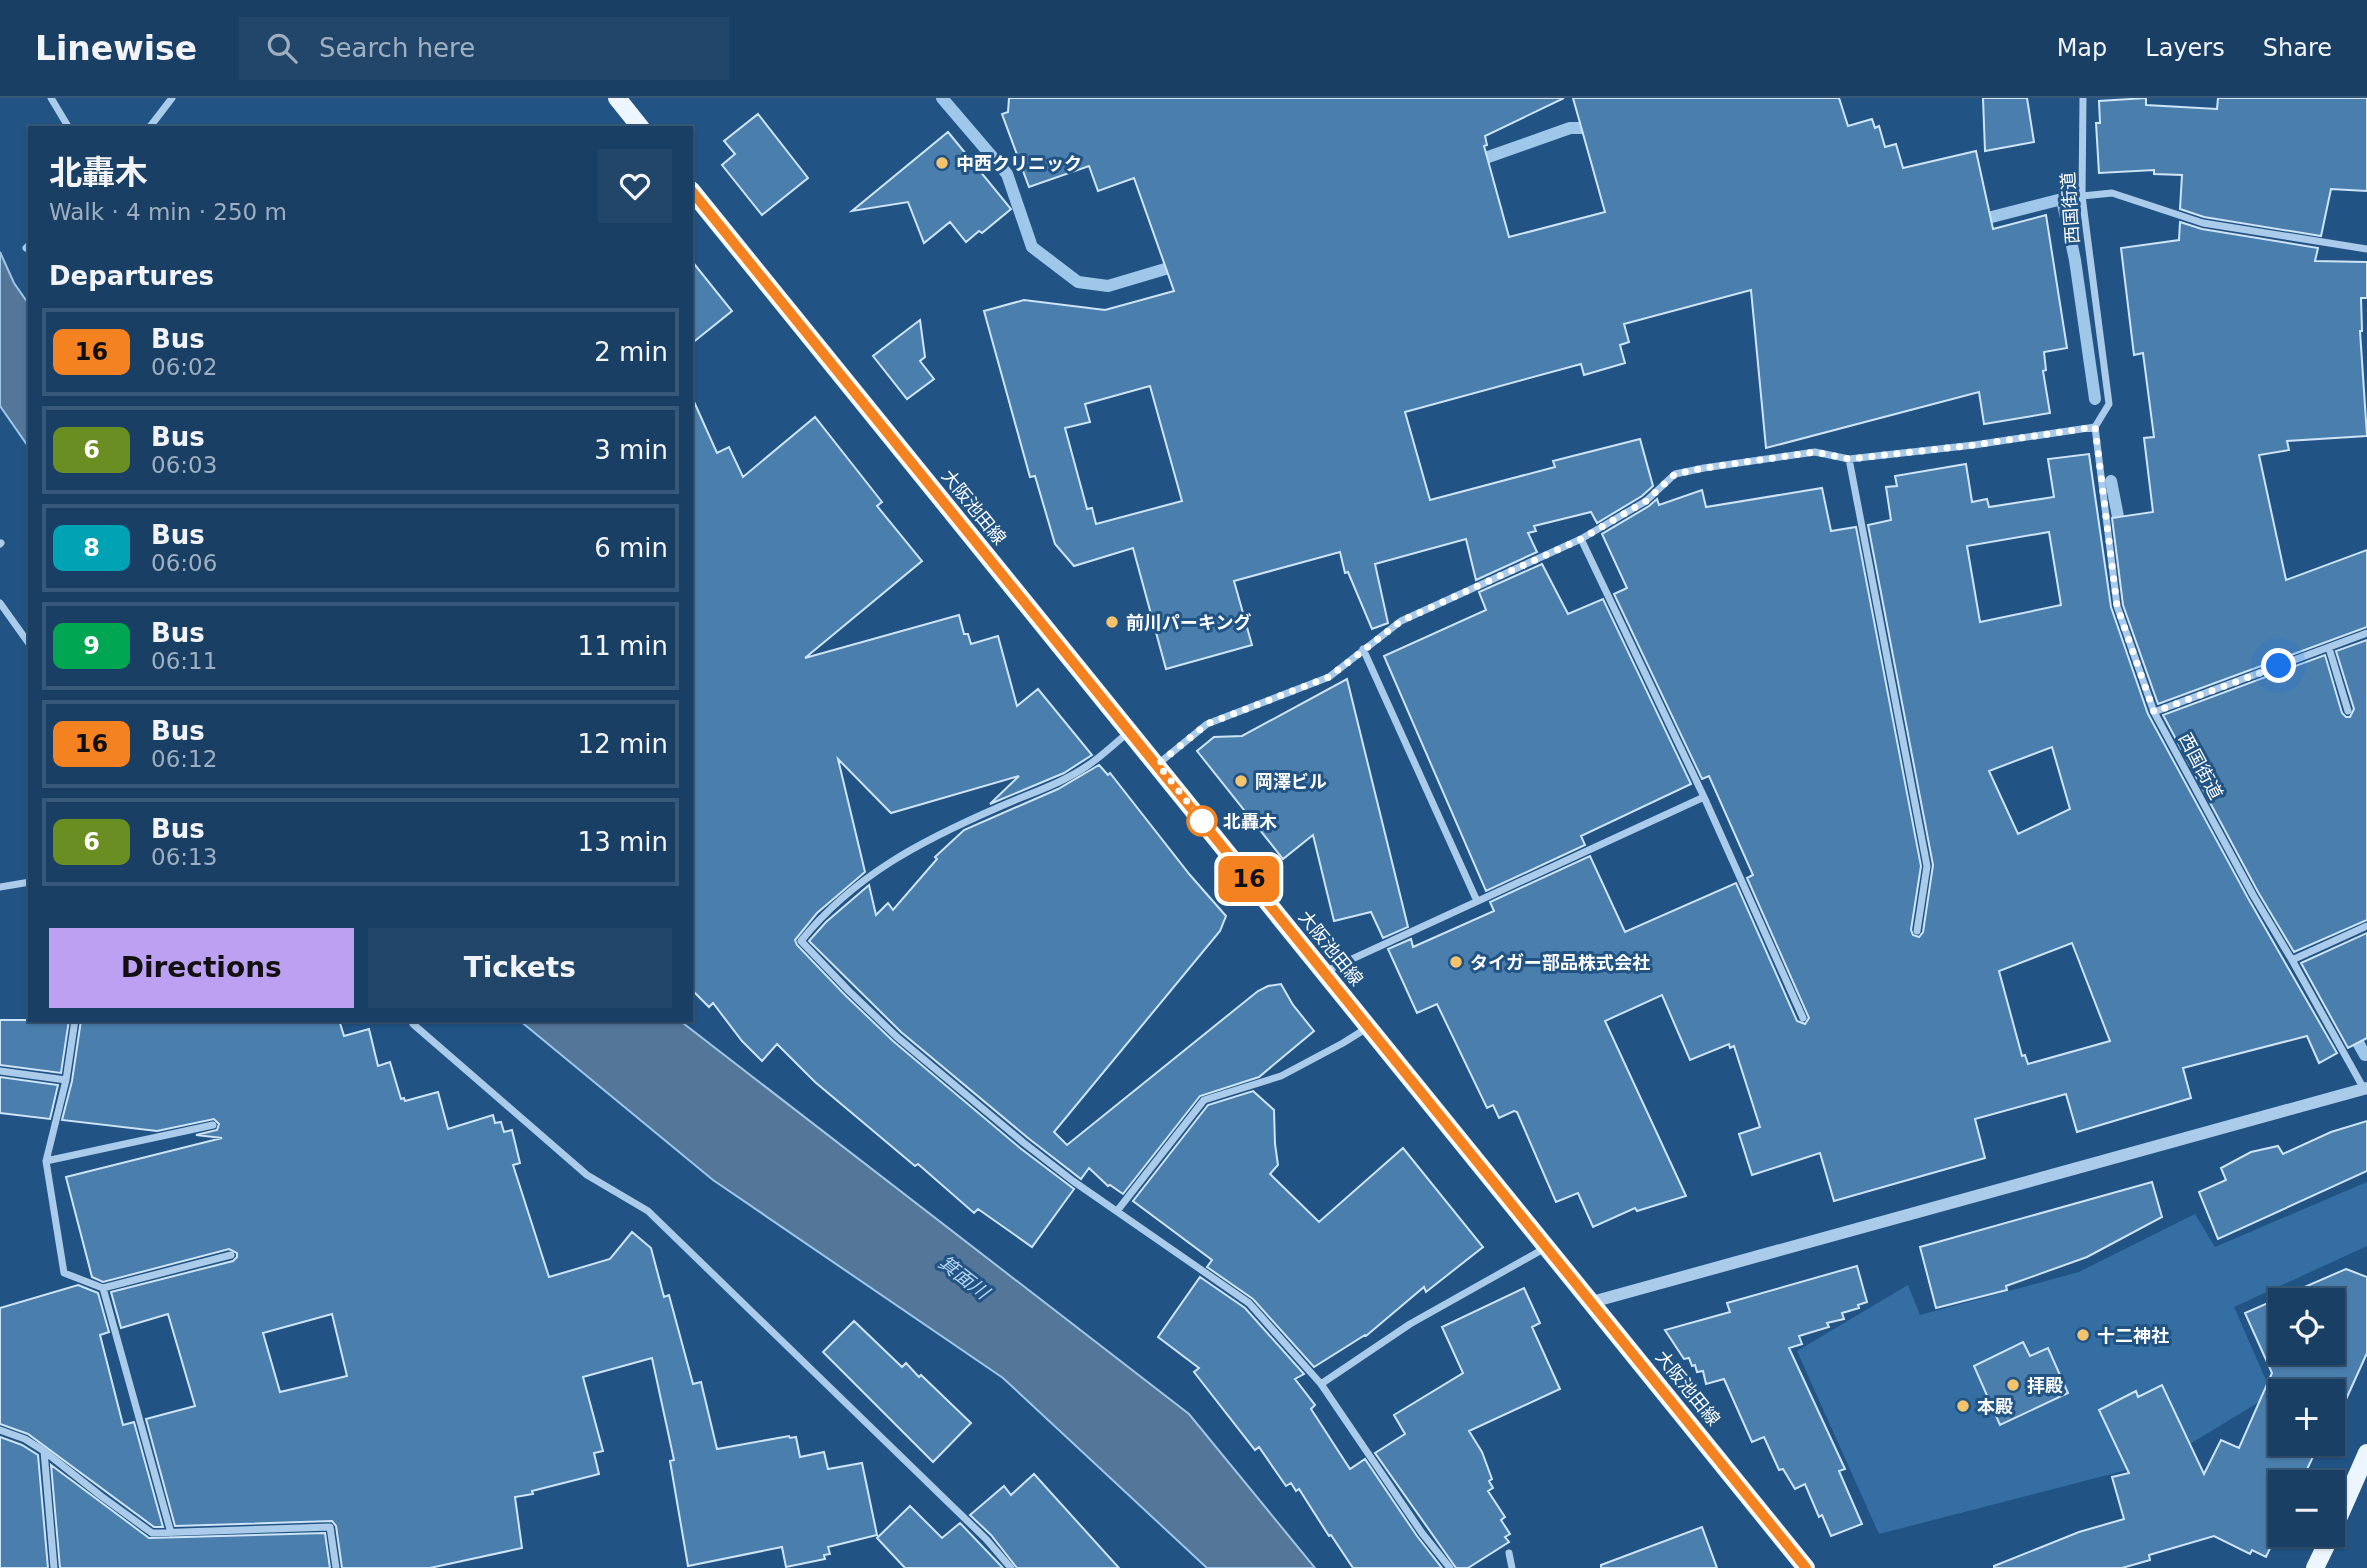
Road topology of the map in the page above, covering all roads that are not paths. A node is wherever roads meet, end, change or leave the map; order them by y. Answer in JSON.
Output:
{"nodes":[{"id":1,"x":51,"y":98,"type":"edge"},
{"id":2,"x":172,"y":98,"type":"edge"},
{"id":3,"x":617,"y":98,"type":"edge"},
{"id":4,"x":2083,"y":98,"type":"edge"},
{"id":5,"x":68,"y":126,"type":"edge"},
{"id":6,"x":151,"y":126,"type":"edge"},
{"id":7,"x":639,"y":126,"type":"edge"},
{"id":8,"x":693,"y":192,"type":"edge"},
{"id":9,"x":2082,"y":196,"type":"junction"},
{"id":10,"x":2367,"y":249,"type":"edge"},
{"id":11,"x":2095,"y":427,"type":"junction"},
{"id":12,"x":1850,"y":459,"type":"junction"},
{"id":13,"x":1581,"y":539,"type":"junction"},
{"id":14,"x":0,"y":603,"type":"edge"},
{"id":15,"x":2367,"y":633,"type":"edge"},
{"id":16,"x":28,"y":640,"type":"edge"},
{"id":17,"x":2329,"y":648,"type":"junction"},
{"id":18,"x":1363,"y":649,"type":"junction"},
{"id":19,"x":2348,"y":711,"type":"dead end"},
{"id":20,"x":2154,"y":712,"type":"junction"},
{"id":21,"x":1130,"y":731,"type":"junction"},
{"id":22,"x":1158,"y":764,"type":"junction"},
{"id":23,"x":1704,"y":797,"type":"junction"},
{"id":24,"x":28,"y":882,"type":"edge"},
{"id":25,"x":0,"y":887,"type":"edge"},
{"id":26,"x":1477,"y":901,"type":"junction"},
{"id":27,"x":2367,"y":926,"type":"edge"},
{"id":28,"x":1917,"y":931,"type":"dead end"},
{"id":29,"x":2292,"y":960,"type":"junction"},
{"id":30,"x":1324,"y":972,"type":"junction"},
{"id":31,"x":1803,"y":1018,"type":"dead end"},
{"id":32,"x":75,"y":1022,"type":"edge"},
{"id":33,"x":413,"y":1024,"type":"dead end"},
{"id":34,"x":1367,"y":1028,"type":"junction"},
{"id":35,"x":0,"y":1071,"type":"edge"},
{"id":36,"x":66,"y":1080,"type":"junction"},
{"id":37,"x":2365,"y":1088,"type":"edge"},
{"id":38,"x":213,"y":1125,"type":"dead end"},
{"id":39,"x":46,"y":1161,"type":"junction"},
{"id":40,"x":1117,"y":1211,"type":"junction"},
{"id":41,"x":1548,"y":1247,"type":"junction"},
{"id":42,"x":231,"y":1255,"type":"dead end"},
{"id":43,"x":103,"y":1288,"type":"junction"},
{"id":44,"x":1592,"y":1302,"type":"junction"},
{"id":45,"x":1321,"y":1384,"type":"junction"},
{"id":46,"x":0,"y":1430,"type":"edge"},
{"id":47,"x":44,"y":1451,"type":"junction"},
{"id":48,"x":2367,"y":1453,"type":"edge"},
{"id":49,"x":2345,"y":1503,"type":"edge"},
{"id":50,"x":171,"y":1533,"type":"junction"},
{"id":51,"x":2325,"y":1547,"type":"edge"},
{"id":52,"x":1509,"y":1553,"type":"dead end"},
{"id":53,"x":54,"y":1568,"type":"edge"},
{"id":54,"x":336,"y":1568,"type":"edge"},
{"id":55,"x":1011,"y":1568,"type":"edge"},
{"id":56,"x":1450,"y":1568,"type":"edge"},
{"id":57,"x":1512,"y":1568,"type":"edge"},
{"id":58,"x":1806,"y":1568,"type":"edge"},
{"id":59,"x":2315,"y":1568,"type":"edge"}],
"edges":[{"from":1,"to":5,"type":"street"},
{"from":2,"to":6,"type":"street"},
{"from":3,"to":7,"type":"main road"},
{"from":4,"to":9,"type":"street","name":"西国街道"},
{"from":8,"to":21,"type":"main road","name":"大阪池田線"},
{"from":9,"to":10,"type":"street"},
{"from":9,"to":11,"type":"street","name":"西国街道"},
{"from":11,"to":12,"type":"street"},
{"from":11,"to":20,"type":"street","name":"西国街道"},
{"from":12,"to":13,"type":"street"},
{"from":12,"to":28,"type":"street"},
{"from":13,"to":18,"type":"street"},
{"from":13,"to":23,"type":"street"},
{"from":14,"to":16,"type":"street"},
{"from":15,"to":17,"type":"street"},
{"from":17,"to":19,"type":"street"},
{"from":17,"to":20,"type":"street"},
{"from":18,"to":22,"type":"street"},
{"from":18,"to":26,"type":"street"},
{"from":20,"to":29,"type":"street","name":"西国街道"},
{"from":21,"to":22,"type":"main road","name":"大阪池田線"},
{"from":21,"to":40,"type":"street"},
{"from":22,"to":30,"type":"main road","name":"大阪池田線"},
{"from":23,"to":26,"type":"street"},
{"from":23,"to":31,"type":"street"},
{"from":24,"to":25,"type":"street"},
{"from":26,"to":30,"type":"street"},
{"from":27,"to":29,"type":"street"},
{"from":29,"to":37,"type":"street","name":"西国街道"},
{"from":30,"to":34,"type":"main road","name":"大阪池田線"},
{"from":32,"to":36,"type":"street"},
{"from":33,"to":55,"type":"street"},
{"from":34,"to":40,"type":"street"},
{"from":34,"to":41,"type":"main road","name":"大阪池田線"},
{"from":35,"to":36,"type":"street"},
{"from":36,"to":39,"type":"street"},
{"from":37,"to":44,"type":"street"},
{"from":38,"to":39,"type":"street"},
{"from":39,"to":43,"type":"street"},
{"from":40,"to":45,"type":"street"},
{"from":41,"to":44,"type":"main road","name":"大阪池田線"},
{"from":41,"to":45,"type":"street"},
{"from":42,"to":43,"type":"street"},
{"from":43,"to":50,"type":"street"},
{"from":44,"to":58,"type":"main road","name":"大阪池田線"},
{"from":45,"to":56,"type":"street"},
{"from":46,"to":47,"type":"street"},
{"from":47,"to":50,"type":"street"},
{"from":47,"to":53,"type":"street"},
{"from":48,"to":49,"type":"main road"},
{"from":50,"to":54,"type":"street"},
{"from":51,"to":59,"type":"main road"},
{"from":52,"to":57,"type":"street"}]}
